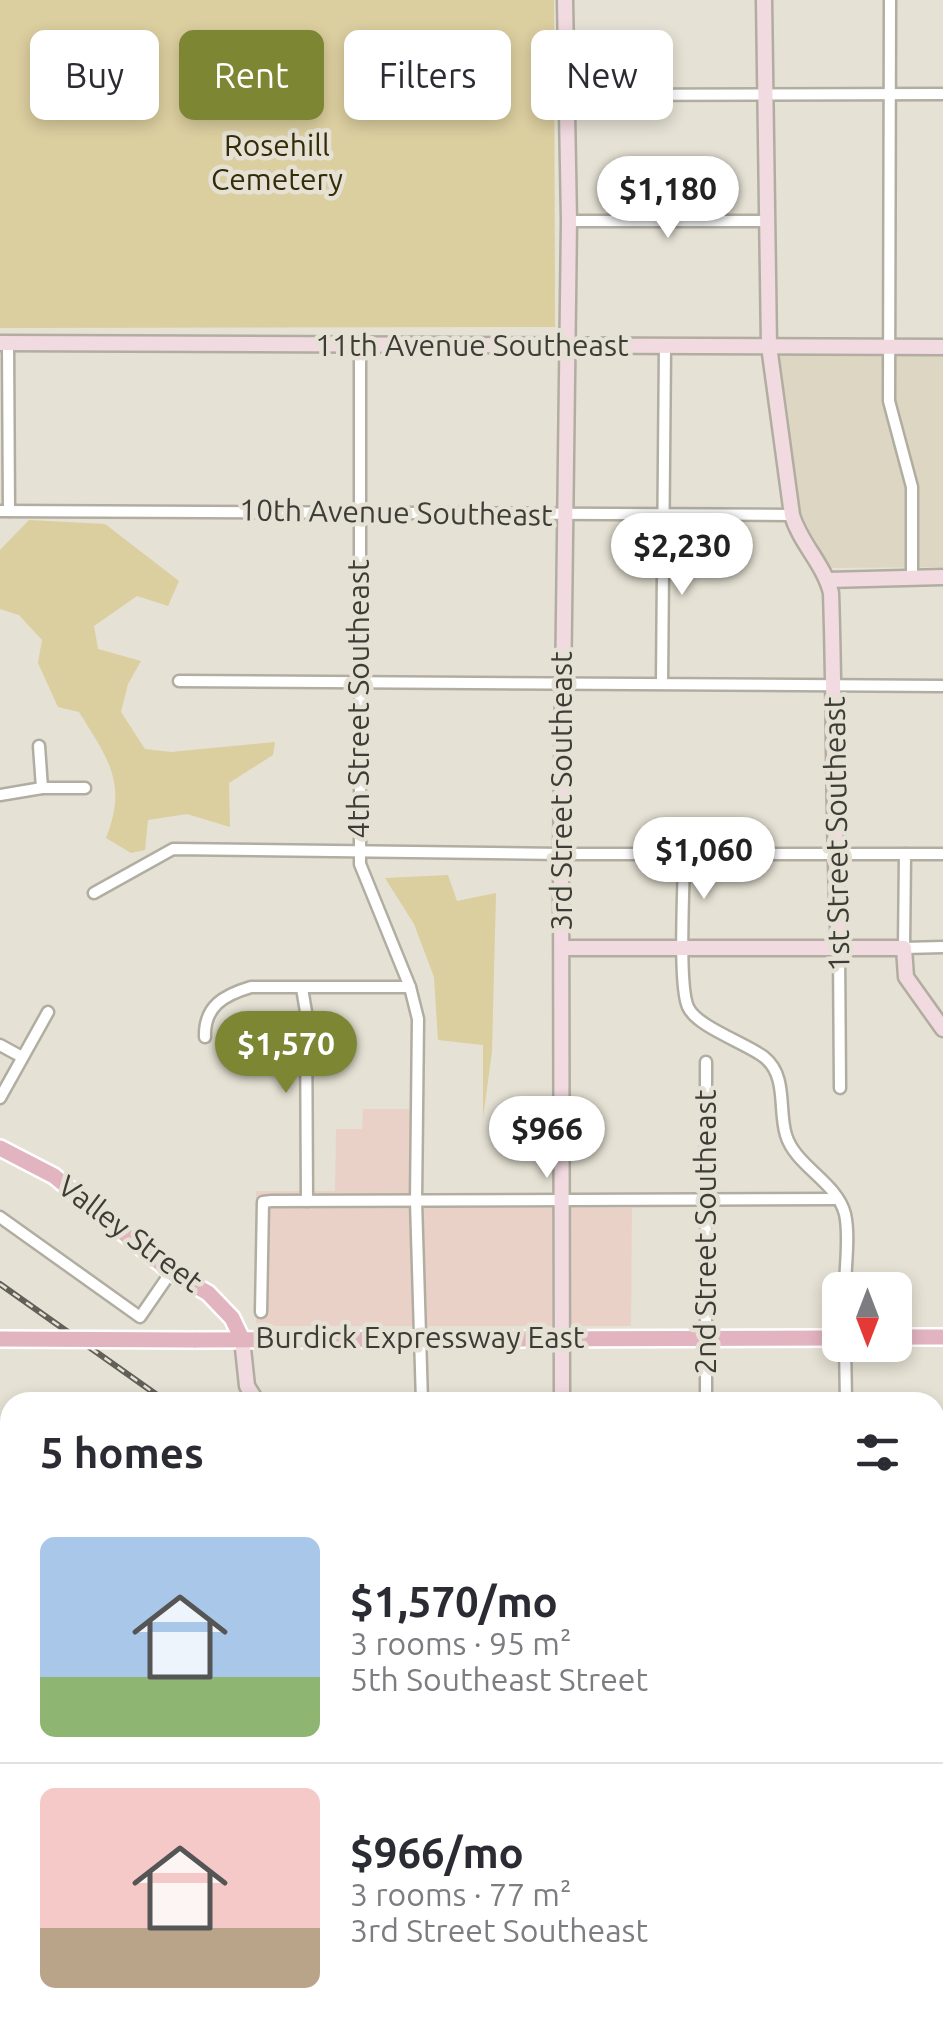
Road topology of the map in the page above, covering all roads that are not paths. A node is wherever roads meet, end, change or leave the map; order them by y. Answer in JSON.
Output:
{"nodes":[{"id":1,"x":565,"y":0,"type":"edge"},
{"id":2,"x":764,"y":0,"type":"edge"},
{"id":3,"x":890,"y":0,"type":"edge"},
{"id":4,"x":566,"y":30,"type":"edge"},
{"id":5,"x":673,"y":94,"type":"edge"},
{"id":6,"x":764,"y":94,"type":"junction"},
{"id":7,"x":892,"y":94,"type":"junction"},
{"id":8,"x":943,"y":94,"type":"edge"},
{"id":9,"x":567,"y":120,"type":"edge"},
{"id":10,"x":569,"y":221,"type":"junction"},
{"id":11,"x":766,"y":221,"type":"junction"},
{"id":12,"x":4,"y":342,"type":"edge"},
{"id":13,"x":360,"y":345,"type":"junction"},
{"id":14,"x":769,"y":346,"type":"junction"},
{"id":15,"x":889,"y":346,"type":"junction"},
{"id":16,"x":566,"y":347,"type":"junction"},
{"id":17,"x":665,"y":347,"type":"junction"},
{"id":18,"x":943,"y":347,"type":"edge"},
{"id":19,"x":5,"y":510,"type":"edge"},
{"id":20,"x":360,"y":514,"type":"junction"},
{"id":21,"x":563,"y":514,"type":"junction"},
{"id":22,"x":662,"y":514,"type":"junction"},
{"id":23,"x":792,"y":514,"type":"junction"},
{"id":24,"x":912,"y":578,"type":"junction"},
{"id":25,"x":943,"y":578,"type":"edge"},
{"id":26,"x":828,"y":580,"type":"junction"},
{"id":27,"x":179,"y":681,"type":"dead end"},
{"id":28,"x":562,"y":682,"type":"junction"},
{"id":29,"x":662,"y":682,"type":"junction"},
{"id":30,"x":359,"y":684,"type":"junction"},
{"id":31,"x":835,"y":685,"type":"junction"},
{"id":32,"x":943,"y":686,"type":"edge"},
{"id":33,"x":40,"y":746,"type":"dead end"},
{"id":34,"x":42,"y":788,"type":"junction"},
{"id":35,"x":85,"y":788,"type":"dead end"},
{"id":36,"x":0,"y":795,"type":"edge"},
{"id":37,"x":834,"y":852,"type":"junction"},
{"id":38,"x":359,"y":853,"type":"junction"},
{"id":39,"x":560,"y":854,"type":"junction"},
{"id":40,"x":905,"y":854,"type":"junction"},
{"id":41,"x":943,"y":854,"type":"edge"},
{"id":42,"x":684,"y":855,"type":"junction"},
{"id":43,"x":94,"y":893,"type":"dead end"},
{"id":44,"x":562,"y":948,"type":"junction"},
{"id":45,"x":840,"y":948,"type":"junction"},
{"id":46,"x":904,"y":948,"type":"junction"},
{"id":47,"x":943,"y":948,"type":"edge"},
{"id":48,"x":684,"y":949,"type":"junction"},
{"id":49,"x":410,"y":987,"type":"junction"},
{"id":50,"x":302,"y":988,"type":"junction"},
{"id":51,"x":48,"y":1012,"type":"dead end"},
{"id":52,"x":943,"y":1029,"type":"edge"},
{"id":53,"x":205,"y":1038,"type":"dead end"},
{"id":54,"x":0,"y":1046,"type":"edge"},
{"id":55,"x":22,"y":1057,"type":"junction"},
{"id":56,"x":706,"y":1062,"type":"dead end"},
{"id":57,"x":840,"y":1088,"type":"dead end"},
{"id":58,"x":0,"y":1098,"type":"edge"},
{"id":59,"x":0,"y":1148,"type":"edge"},
{"id":60,"x":837,"y":1199,"type":"junction"},
{"id":61,"x":562,"y":1200,"type":"junction"},
{"id":62,"x":307,"y":1201,"type":"junction"},
{"id":63,"x":416,"y":1201,"type":"junction"},
{"id":64,"x":705,"y":1201,"type":"junction"},
{"id":65,"x":0,"y":1217,"type":"edge"},
{"id":66,"x":170,"y":1272,"type":"junction"},
{"id":67,"x":845,"y":1272,"type":"edge"},
{"id":68,"x":261,"y":1312,"type":"dead end"},
{"id":69,"x":420,"y":1337,"type":"junction"},
{"id":70,"x":562,"y":1337,"type":"junction"},
{"id":71,"x":707,"y":1337,"type":"junction"},
{"id":72,"x":822,"y":1338,"type":"edge"},
{"id":73,"x":912,"y":1338,"type":"edge"},
{"id":74,"x":943,"y":1338,"type":"edge"},
{"id":75,"x":242,"y":1339,"type":"junction"},
{"id":76,"x":0,"y":1340,"type":"edge"},
{"id":77,"x":845,"y":1362,"type":"edge"},
{"id":78,"x":252,"y":1392,"type":"edge"},
{"id":79,"x":422,"y":1392,"type":"edge"},
{"id":80,"x":562,"y":1392,"type":"edge"},
{"id":81,"x":706,"y":1392,"type":"edge"},
{"id":82,"x":846,"y":1392,"type":"edge"}],
"edges":[{"from":1,"to":4,"type":"street","name":"3rd Street Southeast"},
{"from":2,"to":6,"type":"street"},
{"from":3,"to":7,"type":"street"},
{"from":5,"to":6,"type":"street"},
{"from":6,"to":7,"type":"street"},
{"from":6,"to":11,"type":"street"},
{"from":7,"to":8,"type":"street"},
{"from":7,"to":15,"type":"street"},
{"from":9,"to":10,"type":"street","name":"3rd Street Southeast"},
{"from":10,"to":11,"type":"street"},
{"from":10,"to":16,"type":"street","name":"3rd Street Southeast"},
{"from":11,"to":14,"type":"street"},
{"from":12,"to":13,"type":"street","name":"11th Avenue Southeast"},
{"from":12,"to":19,"type":"street"},
{"from":13,"to":16,"type":"street","name":"11th Avenue Southeast"},
{"from":13,"to":20,"type":"street","name":"4th Street Southeast"},
{"from":14,"to":15,"type":"street","name":"11th Avenue Southeast"},
{"from":14,"to":17,"type":"street","name":"11th Avenue Southeast"},
{"from":14,"to":23,"type":"street"},
{"from":15,"to":18,"type":"street","name":"11th Avenue Southeast"},
{"from":15,"to":24,"type":"street"},
{"from":16,"to":17,"type":"street","name":"11th Avenue Southeast"},
{"from":16,"to":21,"type":"street","name":"3rd Street Southeast"},
{"from":17,"to":22,"type":"street"},
{"from":19,"to":20,"type":"street","name":"10th Avenue Southeast"},
{"from":20,"to":21,"type":"street","name":"10th Avenue Southeast"},
{"from":20,"to":30,"type":"street","name":"4th Street Southeast"},
{"from":21,"to":22,"type":"street","name":"10th Avenue Southeast"},
{"from":21,"to":28,"type":"street","name":"3rd Street Southeast"},
{"from":22,"to":23,"type":"street","name":"10th Avenue Southeast"},
{"from":22,"to":29,"type":"street"},
{"from":23,"to":26,"type":"street"},
{"from":24,"to":25,"type":"street"},
{"from":24,"to":26,"type":"street"},
{"from":26,"to":31,"type":"street","name":"1st Street Southeast"},
{"from":27,"to":30,"type":"street"},
{"from":28,"to":29,"type":"street"},
{"from":28,"to":30,"type":"street"},
{"from":28,"to":39,"type":"street","name":"3rd Street Southeast"},
{"from":29,"to":31,"type":"street"},
{"from":30,"to":38,"type":"street","name":"4th Street Southeast"},
{"from":31,"to":32,"type":"street"},
{"from":31,"to":37,"type":"street","name":"1st Street Southeast"},
{"from":33,"to":34,"type":"street"},
{"from":34,"to":35,"type":"street"},
{"from":34,"to":36,"type":"street"},
{"from":37,"to":40,"type":"street"},
{"from":37,"to":42,"type":"street"},
{"from":37,"to":45,"type":"street","name":"1st Street Southeast"},
{"from":38,"to":39,"type":"street"},
{"from":38,"to":43,"type":"street"},
{"from":38,"to":49,"type":"street","name":"4th Street Southeast"},
{"from":39,"to":42,"type":"street"},
{"from":39,"to":44,"type":"street","name":"3rd Street Southeast"},
{"from":40,"to":41,"type":"street"},
{"from":40,"to":46,"type":"street"},
{"from":42,"to":48,"type":"street"},
{"from":44,"to":48,"type":"street"},
{"from":44,"to":61,"type":"street","name":"3rd Street Southeast"},
{"from":45,"to":46,"type":"street"},
{"from":45,"to":48,"type":"street"},
{"from":45,"to":57,"type":"street","name":"1st Street Southeast"},
{"from":46,"to":47,"type":"street"},
{"from":46,"to":52,"type":"street"},
{"from":48,"to":60,"type":"street"},
{"from":49,"to":50,"type":"street"},
{"from":49,"to":63,"type":"street","name":"4th Street Southeast"},
{"from":50,"to":53,"type":"street"},
{"from":50,"to":62,"type":"street"},
{"from":51,"to":55,"type":"street"},
{"from":54,"to":55,"type":"street"},
{"from":55,"to":58,"type":"street"},
{"from":56,"to":64,"type":"street","name":"2nd Street Southeast"},
{"from":59,"to":66,"type":"main road","name":"Valley Street"},
{"from":60,"to":64,"type":"street"},
{"from":60,"to":67,"type":"street"},
{"from":61,"to":63,"type":"street"},
{"from":61,"to":64,"type":"street"},
{"from":61,"to":70,"type":"street","name":"3rd Street Southeast"},
{"from":62,"to":63,"type":"street"},
{"from":62,"to":68,"type":"street"},
{"from":63,"to":69,"type":"street","name":"4th Street Southeast"},
{"from":64,"to":71,"type":"street","name":"2nd Street Southeast"},
{"from":65,"to":66,"type":"street"},
{"from":66,"to":75,"type":"main road","name":"Valley Street"},
{"from":69,"to":70,"type":"main road","name":"Burdick Expressway East"},
{"from":69,"to":75,"type":"main road","name":"Burdick Expressway East"},
{"from":69,"to":79,"type":"street","name":"4th Street Southeast"},
{"from":70,"to":71,"type":"main road","name":"Burdick Expressway East"},
{"from":70,"to":80,"type":"street","name":"3rd Street Southeast"},
{"from":71,"to":72,"type":"main road","name":"Burdick Expressway East"},
{"from":71,"to":81,"type":"street","name":"2nd Street Southeast"},
{"from":73,"to":74,"type":"main road"},
{"from":75,"to":76,"type":"main road","name":"Burdick Expressway East","bridge":true},
{"from":75,"to":78,"type":"street"},
{"from":77,"to":82,"type":"street"}]}
